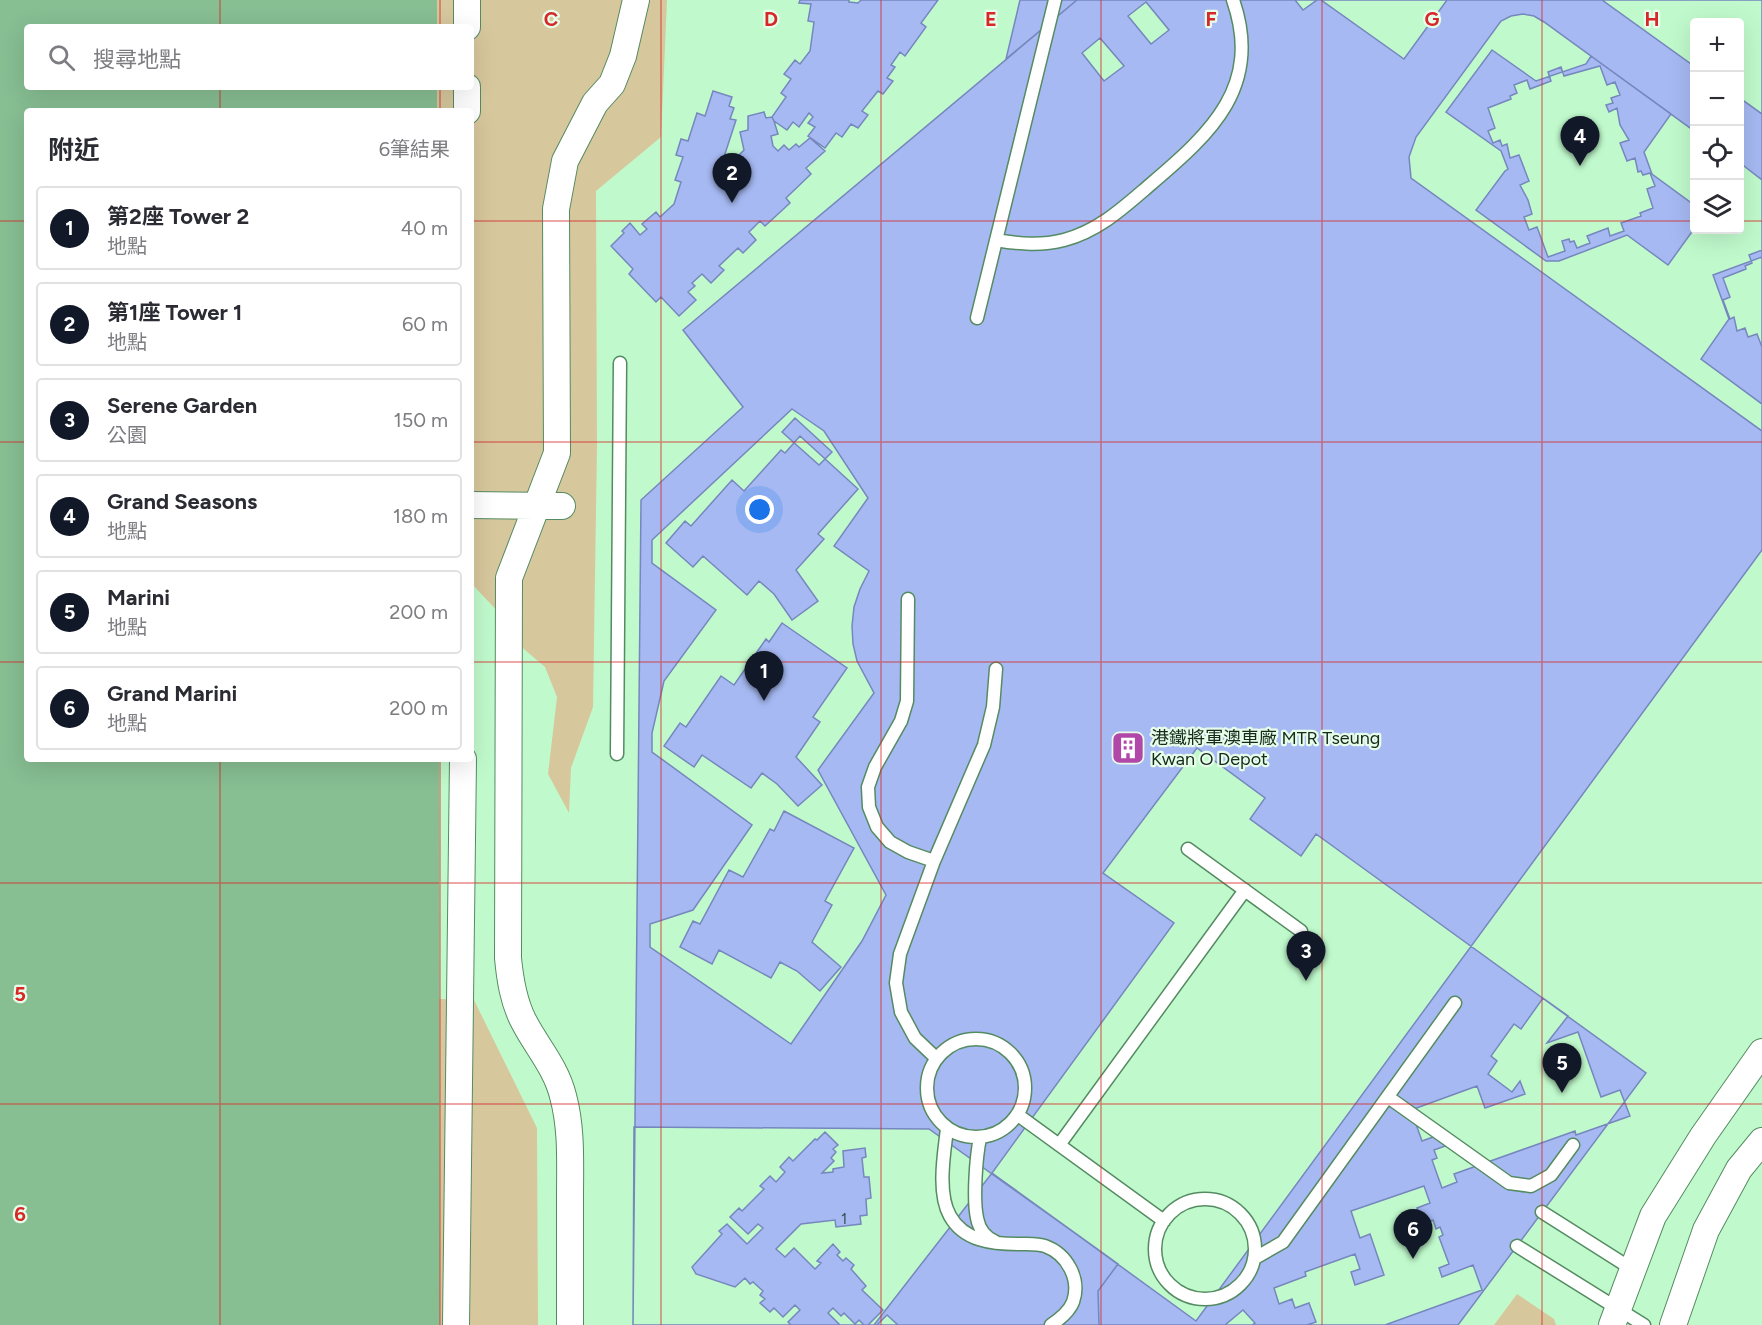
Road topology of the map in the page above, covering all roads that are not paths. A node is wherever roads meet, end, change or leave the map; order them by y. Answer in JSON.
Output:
{"nodes":[{"id":1,"x":467,"y":0,"type":"edge"},
{"id":2,"x":636,"y":0,"type":"edge"},
{"id":3,"x":1055,"y":0,"type":"edge"},
{"id":4,"x":1233,"y":0,"type":"edge"},
{"id":5,"x":467,"y":24,"type":"edge"},
{"id":6,"x":467,"y":90,"type":"edge"},
{"id":7,"x":467,"y":108,"type":"edge"},
{"id":8,"x":996,"y":240,"type":"junction"},
{"id":9,"x":977,"y":318,"type":"dead end"},
{"id":10,"x":620,"y":363,"type":"dead end"},
{"id":11,"x":474,"y":505,"type":"edge"},
{"id":12,"x":549,"y":505,"type":"junction"},
{"id":13,"x":908,"y":599,"type":"dead end"},
{"id":14,"x":996,"y":669,"type":"dead end"},
{"id":15,"x":617,"y":754,"type":"dead end"},
{"id":16,"x":463,"y":762,"type":"edge"},
{"id":17,"x":1188,"y":849,"type":"dead end"},
{"id":18,"x":934,"y":861,"type":"junction"},
{"id":19,"x":1245,"y":890,"type":"junction"},
{"id":20,"x":1301,"y":931,"type":"dead end"},
{"id":21,"x":1455,"y":1003,"type":"dead end"},
{"id":22,"x":1762,"y":1052,"type":"edge"},
{"id":23,"x":936,"y":1058,"type":"junction"},
{"id":24,"x":1388,"y":1096,"type":"junction"},
{"id":25,"x":1018,"y":1115,"type":"junction"},
{"id":26,"x":947,"y":1130,"type":"junction"},
{"id":27,"x":980,"y":1138,"type":"junction"},
{"id":28,"x":1762,"y":1141,"type":"edge"},
{"id":29,"x":1059,"y":1145,"type":"junction"},
{"id":30,"x":1573,"y":1145,"type":"dead end"},
{"id":31,"x":1542,"y":1212,"type":"dead end"},
{"id":32,"x":1164,"y":1221,"type":"junction"},
{"id":33,"x":1004,"y":1244,"type":"junction"},
{"id":34,"x":1517,"y":1246,"type":"dead end"},
{"id":35,"x":1255,"y":1258,"type":"junction"},
{"id":36,"x":1632,"y":1269,"type":"junction"},
{"id":37,"x":1615,"y":1317,"type":"edge"},
{"id":38,"x":456,"y":1325,"type":"edge"},
{"id":39,"x":570,"y":1325,"type":"edge"},
{"id":40,"x":1052,"y":1325,"type":"edge"},
{"id":41,"x":1644,"y":1325,"type":"edge"},
{"id":42,"x":1673,"y":1325,"type":"edge"}],
"edges":[{"from":1,"to":5,"type":"street"},
{"from":2,"to":12,"type":"street"},
{"from":3,"to":8,"type":"lane"},
{"from":4,"to":8,"type":"lane"},
{"from":6,"to":7,"type":"street"},
{"from":8,"to":9,"type":"lane"},
{"from":10,"to":15,"type":"lane"},
{"from":11,"to":12,"type":"street"},
{"from":12,"to":39,"type":"street"},
{"from":13,"to":18,"type":"lane"},
{"from":14,"to":18,"type":"lane"},
{"from":16,"to":38,"type":"street"},
{"from":17,"to":19,"type":"lane"},
{"from":18,"to":23,"type":"lane"},
{"from":19,"to":20,"type":"lane"},
{"from":19,"to":29,"type":"lane"},
{"from":21,"to":24,"type":"lane"},
{"from":22,"to":36,"type":"street"},
{"from":23,"to":25,"type":"lane"},
{"from":23,"to":26,"type":"lane"},
{"from":24,"to":30,"type":"lane"},
{"from":24,"to":35,"type":"lane"},
{"from":25,"to":27,"type":"lane"},
{"from":25,"to":29,"type":"lane"},
{"from":26,"to":27,"type":"lane"},
{"from":26,"to":33,"type":"lane"},
{"from":27,"to":33,"type":"lane"},
{"from":28,"to":42,"type":"street"},
{"from":29,"to":32,"type":"lane"},
{"from":31,"to":36,"type":"lane"},
{"from":32,"to":35,"type":"lane"},
{"from":32,"to":35,"type":"lane"},
{"from":33,"to":40,"type":"lane"},
{"from":34,"to":37,"type":"lane"},
{"from":36,"to":37,"type":"street"},
{"from":37,"to":41,"type":"lane"}]}
